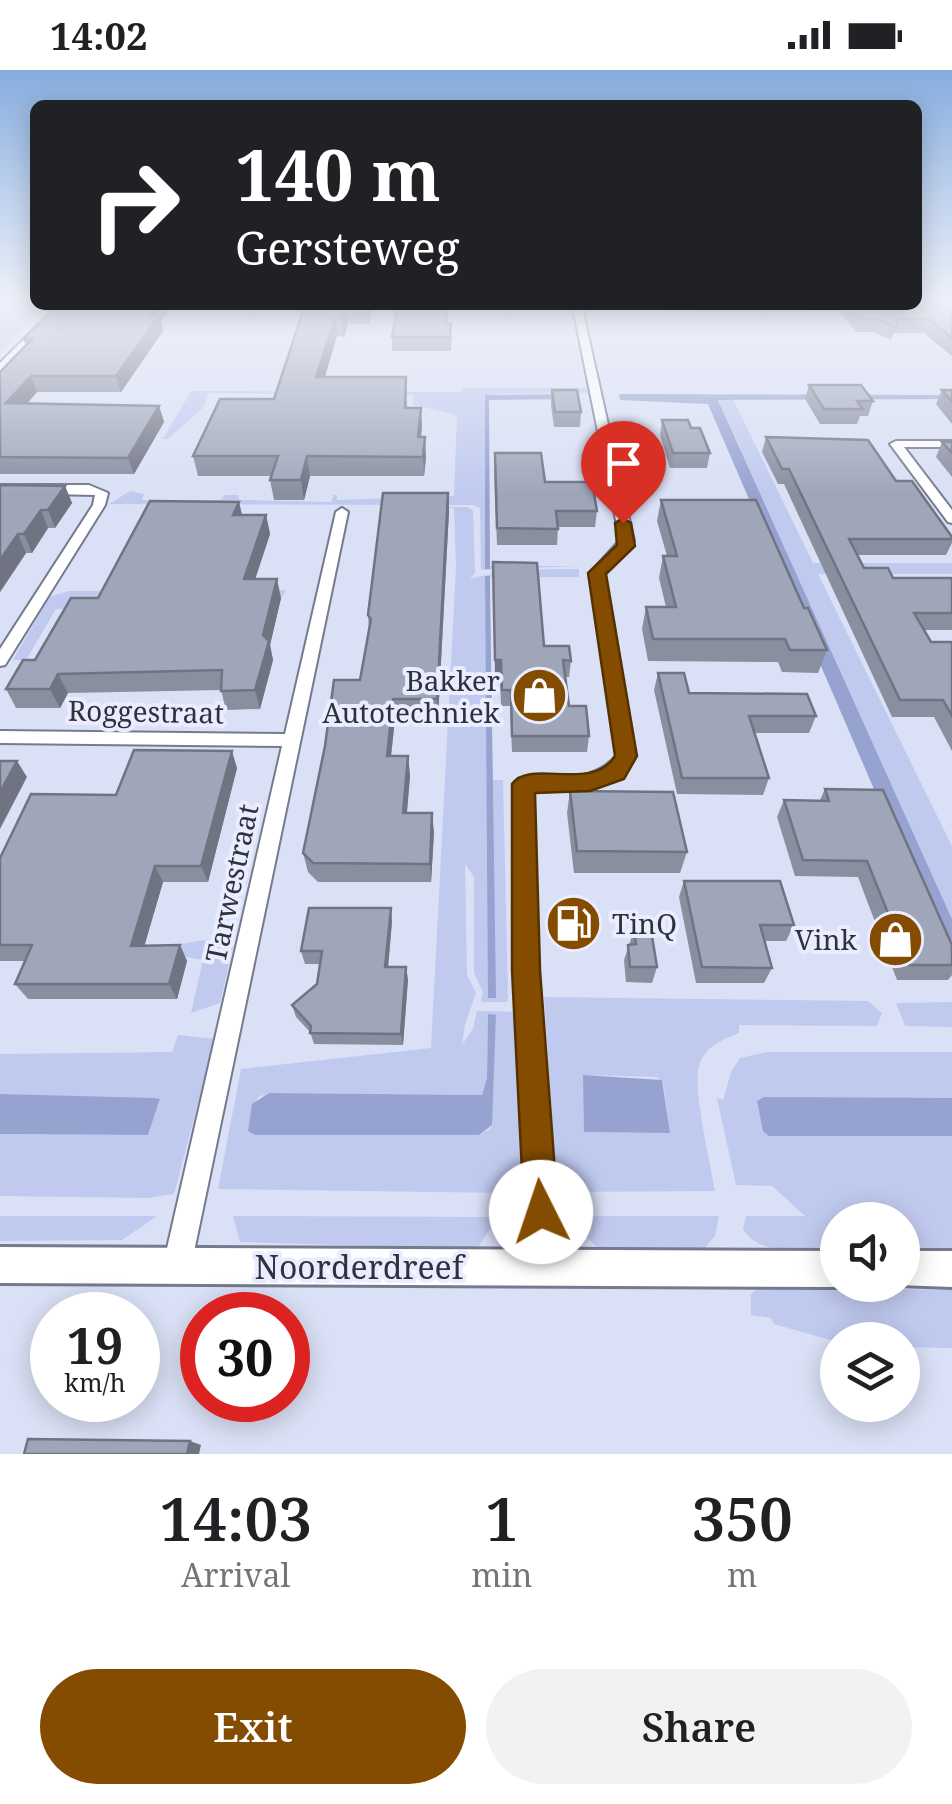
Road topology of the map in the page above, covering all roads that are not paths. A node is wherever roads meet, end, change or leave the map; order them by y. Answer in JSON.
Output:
{"nodes":[{"id":1,"x":589,"y":365,"type":"edge"},
{"id":2,"x":952,"y":444,"type":"edge"},
{"id":3,"x":0,"y":489,"type":"edge"},
{"id":4,"x":342,"y":512,"type":"dead end"},
{"id":5,"x":952,"y":519,"type":"edge"},
{"id":6,"x":0,"y":661,"type":"edge"},
{"id":7,"x":0,"y":737,"type":"edge"},
{"id":8,"x":291,"y":740,"type":"junction"},
{"id":9,"x":0,"y":1265,"type":"edge"},
{"id":10,"x":177,"y":1266,"type":"junction"},
{"id":11,"x":544,"y":1266,"type":"junction"},
{"id":12,"x":820,"y":1269,"type":"edge"},
{"id":13,"x":920,"y":1269,"type":"edge"},
{"id":14,"x":952,"y":1269,"type":"edge"}],
"edges":[{"from":1,"to":11,"type":"street"},
{"from":2,"to":5,"type":"street"},
{"from":3,"to":6,"type":"street"},
{"from":4,"to":8,"type":"street","name":"Tarwestraat"},
{"from":7,"to":8,"type":"street","name":"Roggestraat"},
{"from":8,"to":10,"type":"street","name":"Tarwestraat"},
{"from":9,"to":10,"type":"street","name":"Noorderdreef"},
{"from":10,"to":11,"type":"street","name":"Noorderdreef"},
{"from":11,"to":12,"type":"street","name":"Noorderdreef"},
{"from":13,"to":14,"type":"street"}]}
